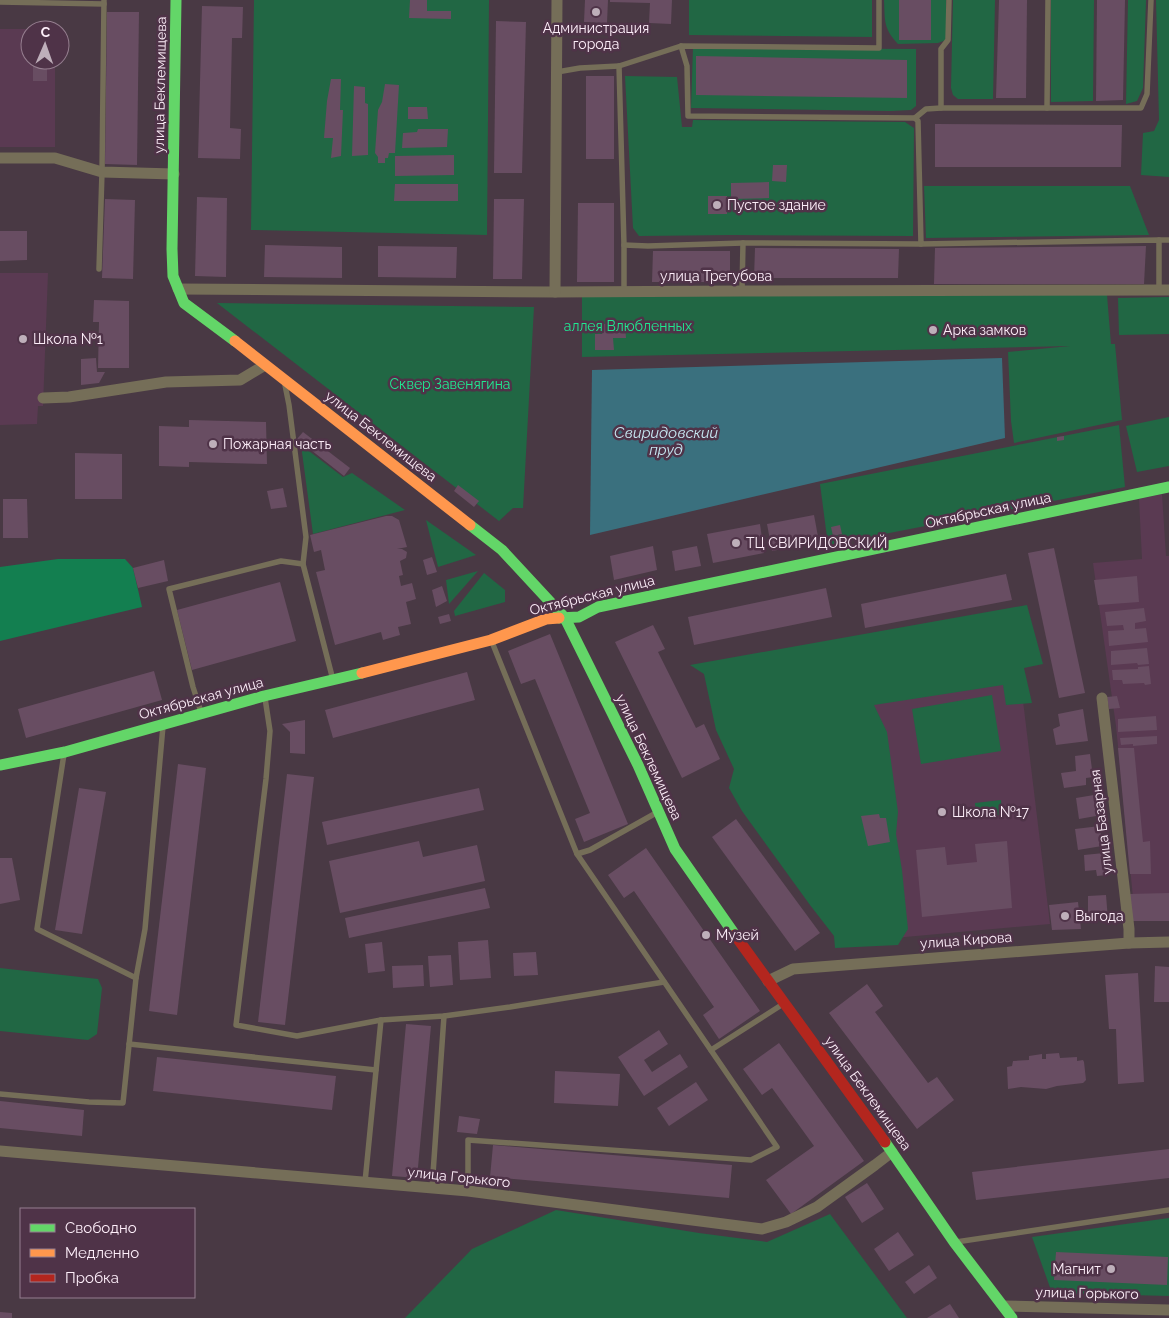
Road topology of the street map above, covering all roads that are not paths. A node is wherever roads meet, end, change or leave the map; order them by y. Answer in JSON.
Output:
{"nodes":[{"id":1,"x":176,"y":0,"type":"edge"},
{"id":2,"x":557,"y":0,"type":"edge"},
{"id":3,"x":879,"y":0,"type":"edge"},
{"id":4,"x":949,"y":0,"type":"edge"},
{"id":5,"x":1048,"y":0,"type":"edge"},
{"id":6,"x":1150,"y":0,"type":"edge"},
{"id":7,"x":0,"y":2,"type":"edge"},
{"id":8,"x":54,"y":2,"type":"edge"},
{"id":9,"x":104,"y":2,"type":"edge"},
{"id":10,"x":681,"y":46,"type":"junction"},
{"id":11,"x":619,"y":66,"type":"junction"},
{"id":12,"x":558,"y":72,"type":"junction"},
{"id":13,"x":941,"y":108,"type":"junction"},
{"id":14,"x":1047,"y":108,"type":"junction"},
{"id":15,"x":914,"y":118,"type":"junction"},
{"id":16,"x":0,"y":158,"type":"edge"},
{"id":17,"x":102,"y":172,"type":"junction"},
{"id":18,"x":174,"y":174,"type":"junction"},
{"id":19,"x":1159,"y":240,"type":"junction"},
{"id":20,"x":1169,"y":240,"type":"edge"},
{"id":21,"x":743,"y":243,"type":"junction"},
{"id":22,"x":624,"y":244,"type":"junction"},
{"id":23,"x":920,"y":244,"type":"junction"},
{"id":24,"x":99,"y":269,"type":"dead end"},
{"id":25,"x":178,"y":290,"type":"junction"},
{"id":26,"x":1164,"y":290,"type":"edge"},
{"id":27,"x":624,"y":291,"type":"junction"},
{"id":28,"x":742,"y":291,"type":"junction"},
{"id":29,"x":555,"y":292,"type":"junction"},
{"id":30,"x":266,"y":365,"type":"junction"},
{"id":31,"x":284,"y":378,"type":"junction"},
{"id":32,"x":43,"y":398,"type":"dead end"},
{"id":33,"x":1169,"y":487,"type":"edge"},
{"id":34,"x":303,"y":564,"type":"junction"},
{"id":35,"x":565,"y":618,"type":"junction"},
{"id":36,"x":491,"y":640,"type":"junction"},
{"id":37,"x":333,"y":681,"type":"junction"},
{"id":38,"x":264,"y":696,"type":"junction"},
{"id":39,"x":1102,"y":698,"type":"dead end"},
{"id":40,"x":201,"y":714,"type":"junction"},
{"id":41,"x":163,"y":724,"type":"junction"},
{"id":42,"x":65,"y":752,"type":"junction"},
{"id":43,"x":0,"y":765,"type":"edge"},
{"id":44,"x":658,"y":812,"type":"junction"},
{"id":45,"x":576,"y":854,"type":"junction"},
{"id":46,"x":1169,"y":942,"type":"edge"},
{"id":47,"x":1129,"y":943,"type":"junction"},
{"id":48,"x":136,"y":978,"type":"junction"},
{"id":49,"x":768,"y":981,"type":"junction"},
{"id":50,"x":664,"y":982,"type":"junction"},
{"id":51,"x":784,"y":1003,"type":"junction"},
{"id":52,"x":444,"y":1016,"type":"junction"},
{"id":53,"x":381,"y":1020,"type":"junction"},
{"id":54,"x":129,"y":1044,"type":"junction"},
{"id":55,"x":711,"y":1050,"type":"junction"},
{"id":56,"x":376,"y":1070,"type":"junction"},
{"id":57,"x":0,"y":1094,"type":"edge"},
{"id":58,"x":0,"y":1151,"type":"edge"},
{"id":59,"x":892,"y":1152,"type":"junction"},
{"id":60,"x":365,"y":1182,"type":"junction"},
{"id":61,"x":432,"y":1188,"type":"junction"},
{"id":62,"x":468,"y":1191,"type":"junction"},
{"id":63,"x":1169,"y":1210,"type":"edge"},
{"id":64,"x":954,"y":1242,"type":"junction"},
{"id":65,"x":1004,"y":1306,"type":"junction"},
{"id":66,"x":1169,"y":1310,"type":"edge"},
{"id":67,"x":1012,"y":1318,"type":"edge"}],
"edges":[{"from":1,"to":18,"type":"main road","name":"улица Беклемищева"},
{"from":2,"to":12,"type":"street"},
{"from":3,"to":10,"type":"lane"},
{"from":4,"to":13,"type":"lane"},
{"from":5,"to":14,"type":"lane"},
{"from":6,"to":14,"type":"lane"},
{"from":7,"to":8,"type":"lane"},
{"from":8,"to":9,"type":"lane"},
{"from":9,"to":17,"type":"lane"},
{"from":10,"to":11,"type":"lane"},
{"from":10,"to":15,"type":"lane"},
{"from":11,"to":12,"type":"lane"},
{"from":11,"to":22,"type":"lane"},
{"from":12,"to":29,"type":"street"},
{"from":13,"to":14,"type":"lane"},
{"from":13,"to":15,"type":"lane"},
{"from":15,"to":23,"type":"lane"},
{"from":16,"to":17,"type":"street"},
{"from":17,"to":18,"type":"street"},
{"from":17,"to":24,"type":"lane"},
{"from":18,"to":25,"type":"main road","name":"улица Беклемищева"},
{"from":19,"to":20,"type":"lane"},
{"from":19,"to":23,"type":"lane"},
{"from":19,"to":26,"type":"lane"},
{"from":21,"to":22,"type":"lane"},
{"from":21,"to":23,"type":"lane"},
{"from":21,"to":28,"type":"lane"},
{"from":22,"to":27,"type":"lane"},
{"from":25,"to":29,"type":"street"},
{"from":25,"to":30,"type":"main road","name":"улица Беклемищева"},
{"from":26,"to":28,"type":"street","name":"улица Трегубова"},
{"from":27,"to":28,"type":"street","name":"улица Трегубова"},
{"from":27,"to":29,"type":"street","name":"улица Трегубова"},
{"from":30,"to":31,"type":"main road","name":"улица Беклемищева"},
{"from":30,"to":32,"type":"street"},
{"from":31,"to":34,"type":"lane"},
{"from":31,"to":35,"type":"main road","name":"улица Беклемищева"},
{"from":33,"to":35,"type":"main road","name":"Октябрьская улица"},
{"from":34,"to":37,"type":"lane"},
{"from":34,"to":40,"type":"lane"},
{"from":35,"to":36,"type":"main road","name":"Октябрьская улица"},
{"from":35,"to":44,"type":"main road","name":"улица Беклемищева"},
{"from":36,"to":37,"type":"main road","name":"Октябрьская улица"},
{"from":36,"to":45,"type":"lane"},
{"from":37,"to":38,"type":"main road","name":"Октябрьская улица"},
{"from":38,"to":40,"type":"main road","name":"Октябрьская улица"},
{"from":38,"to":53,"type":"lane"},
{"from":39,"to":47,"type":"street","name":"улица Базарная"},
{"from":40,"to":41,"type":"main road","name":"Октябрьская улица"},
{"from":41,"to":42,"type":"main road","name":"Октябрьская улица"},
{"from":41,"to":48,"type":"lane"},
{"from":42,"to":43,"type":"main road","name":"Октябрьская улица"},
{"from":42,"to":48,"type":"lane"},
{"from":44,"to":45,"type":"lane"},
{"from":44,"to":49,"type":"main road","name":"улица Беклемищева"},
{"from":45,"to":50,"type":"lane"},
{"from":46,"to":47,"type":"street","name":"улица Кирова"},
{"from":47,"to":49,"type":"street","name":"улица Кирова"},
{"from":48,"to":54,"type":"lane"},
{"from":49,"to":51,"type":"main road","name":"улица Беклемищева"},
{"from":50,"to":52,"type":"lane"},
{"from":50,"to":55,"type":"lane"},
{"from":51,"to":55,"type":"lane"},
{"from":51,"to":59,"type":"main road","name":"улица Беклемищева"},
{"from":52,"to":53,"type":"lane"},
{"from":52,"to":61,"type":"lane"},
{"from":53,"to":56,"type":"lane"},
{"from":54,"to":56,"type":"lane"},
{"from":54,"to":57,"type":"lane"},
{"from":55,"to":62,"type":"lane"},
{"from":56,"to":60,"type":"lane"},
{"from":58,"to":60,"type":"street","name":"улица Горького"},
{"from":59,"to":62,"type":"street","name":"улица Горького"},
{"from":59,"to":64,"type":"main road","name":"улица Беклемищева"},
{"from":60,"to":61,"type":"street","name":"улица Горького"},
{"from":61,"to":62,"type":"street","name":"улица Горького"},
{"from":63,"to":64,"type":"lane"},
{"from":64,"to":65,"type":"main road","name":"улица Беклемищева"},
{"from":65,"to":66,"type":"street","name":"улица Горького"},
{"from":65,"to":67,"type":"main road","name":"улица Беклемищева"}]}
